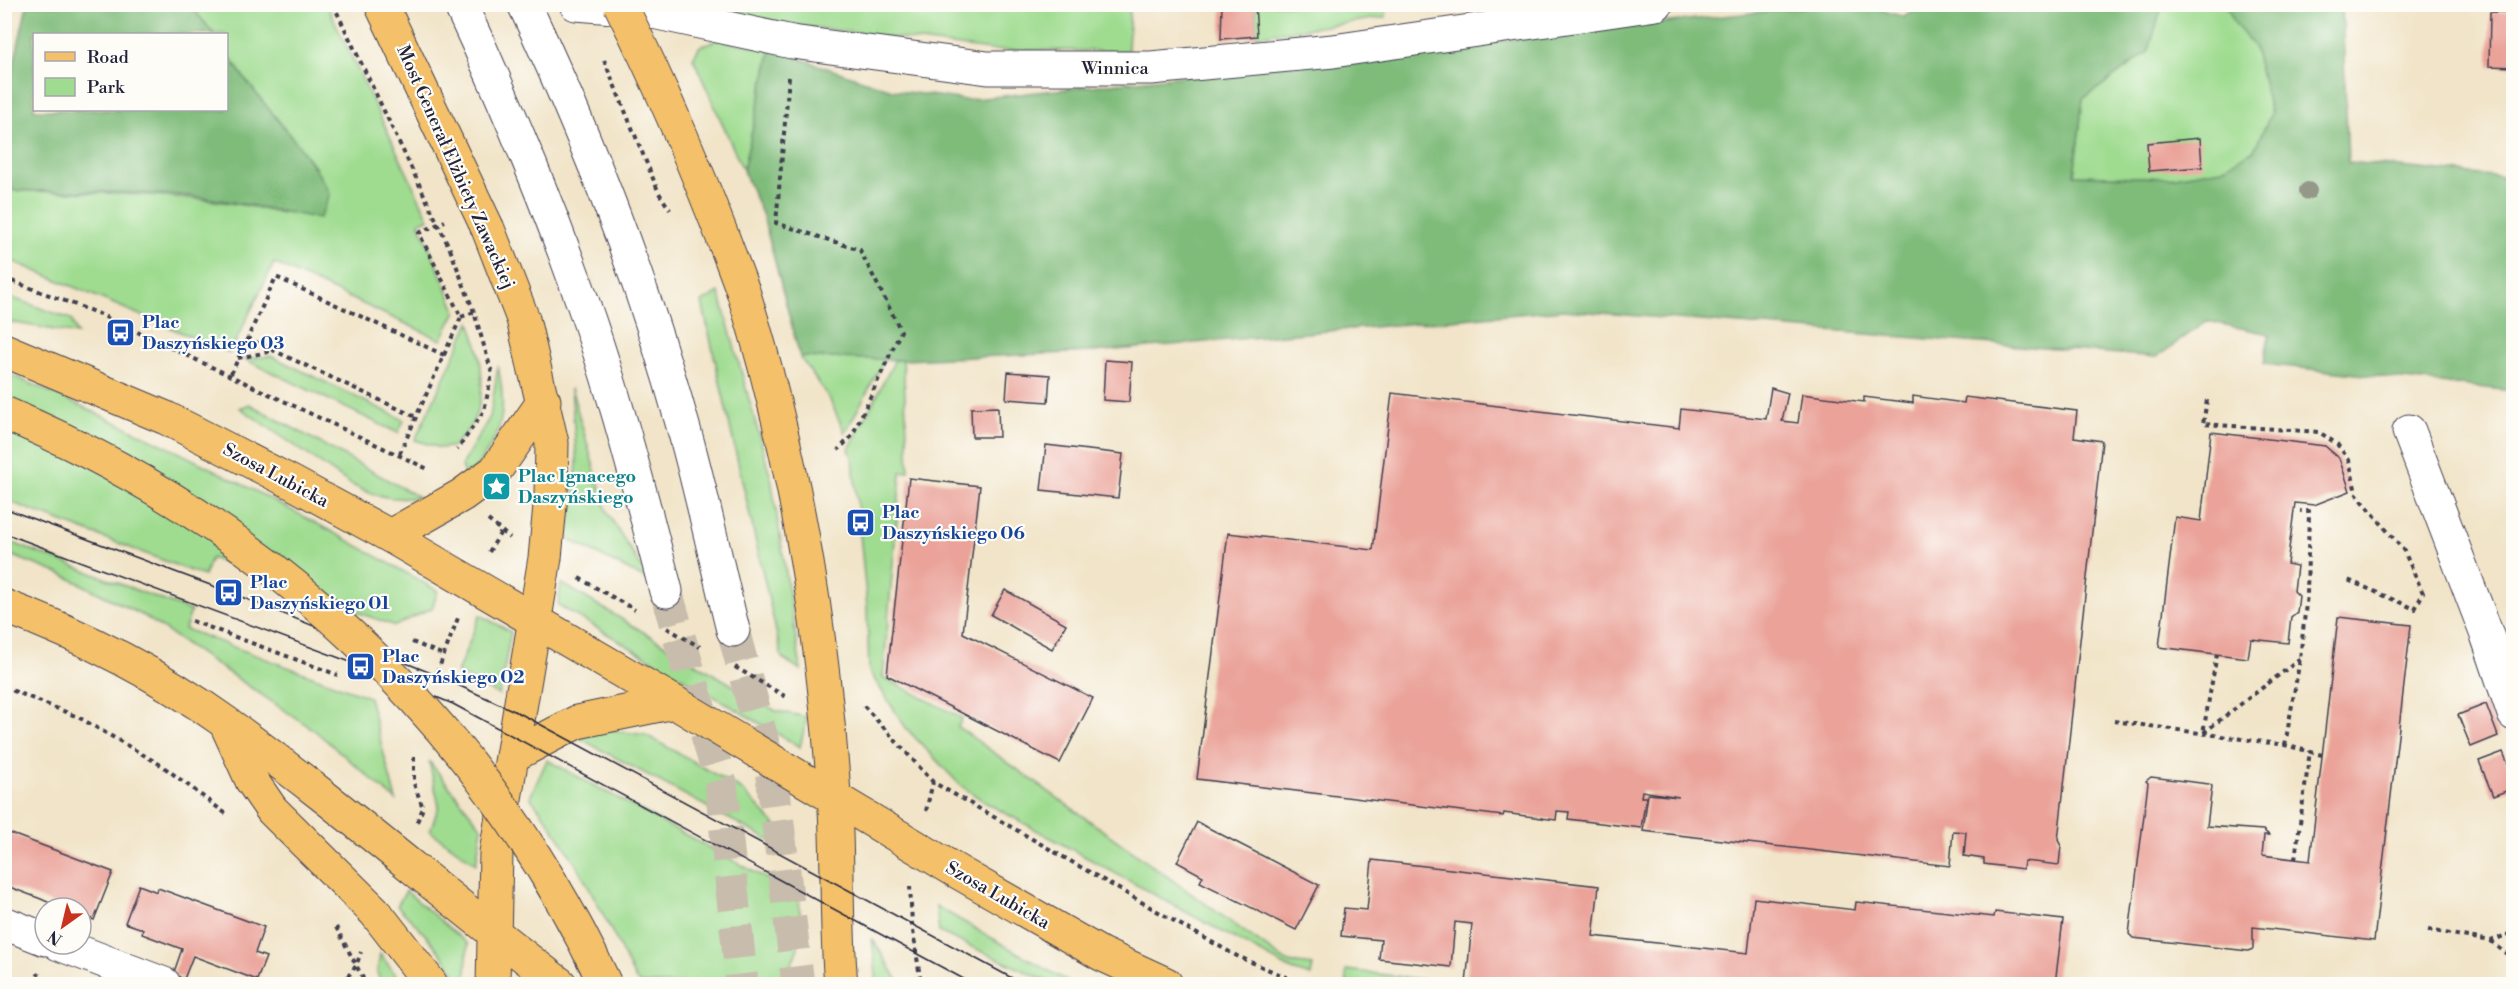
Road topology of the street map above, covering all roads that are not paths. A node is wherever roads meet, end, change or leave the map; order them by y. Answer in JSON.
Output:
{"nodes":[{"id":1,"x":381,"y":4,"type":"edge"},
{"id":2,"x":460,"y":4,"type":"edge"},
{"id":3,"x":524,"y":4,"type":"edge"},
{"id":4,"x":576,"y":4,"type":"edge"},
{"id":5,"x":620,"y":4,"type":"edge"},
{"id":6,"x":1656,"y":4,"type":"edge"},
{"id":7,"x":4,"y":350,"type":"edge"},
{"id":8,"x":544,"y":401,"type":"junction"},
{"id":9,"x":4,"y":413,"type":"edge"},
{"id":10,"x":2409,"y":431,"type":"dead end"},
{"id":11,"x":390,"y":536,"type":"junction"},
{"id":12,"x":666,"y":591,"type":"tunnel mouth"},
{"id":13,"x":4,"y":606,"type":"edge"},
{"id":14,"x":536,"y":622,"type":"junction"},
{"id":15,"x":733,"y":630,"type":"tunnel mouth"},
{"id":16,"x":674,"y":702,"type":"junction"},
{"id":17,"x":2514,"y":714,"type":"edge"},
{"id":18,"x":225,"y":722,"type":"junction"},
{"id":19,"x":514,"y":756,"type":"junction"},
{"id":20,"x":834,"y":797,"type":"junction"},
{"id":21,"x":4,"y":923,"type":"edge"},
{"id":22,"x":33,"y":934,"type":"edge"},
{"id":23,"x":494,"y":934,"type":"junction"},
{"id":24,"x":90,"y":956,"type":"edge"},
{"id":25,"x":834,"y":977,"type":"edge"},
{"id":26,"x":164,"y":984,"type":"edge"},
{"id":27,"x":432,"y":984,"type":"edge"},
{"id":28,"x":494,"y":984,"type":"edge"},
{"id":29,"x":560,"y":984,"type":"edge"},
{"id":30,"x":605,"y":984,"type":"edge"},
{"id":31,"x":1166,"y":984,"type":"edge"}],
"edges":[{"from":1,"to":8,"type":"main road","name":"Most Generał Elżbiety Zawackiej","bridge":true},
{"from":2,"to":12,"type":"street"},
{"from":3,"to":15,"type":"street"},
{"from":4,"to":6,"type":"street","name":"Winnica"},
{"from":5,"to":20,"type":"main road","bridge":true},
{"from":7,"to":11,"type":"main road","name":"Szosa Lubicka"},
{"from":8,"to":11,"type":"main road"},
{"from":8,"to":14,"type":"main road","name":"Most Generał Elżbiety Zawackiej"},
{"from":9,"to":30,"type":"main road","bridge":true},
{"from":10,"to":17,"type":"street"},
{"from":11,"to":14,"type":"main road","name":"Szosa Lubicka"},
{"from":13,"to":18,"type":"main road"},
{"from":14,"to":16,"type":"main road"},
{"from":14,"to":19,"type":"main road"},
{"from":16,"to":19,"type":"main road"},
{"from":16,"to":20,"type":"main road"},
{"from":18,"to":23,"type":"main road"},
{"from":18,"to":27,"type":"main road"},
{"from":19,"to":23,"type":"main road"},
{"from":20,"to":25,"type":"main road"},
{"from":20,"to":31,"type":"main road","name":"Szosa Lubicka"},
{"from":21,"to":22,"type":"street"},
{"from":23,"to":28,"type":"main road"},
{"from":23,"to":29,"type":"main road"},
{"from":24,"to":26,"type":"street"}]}
